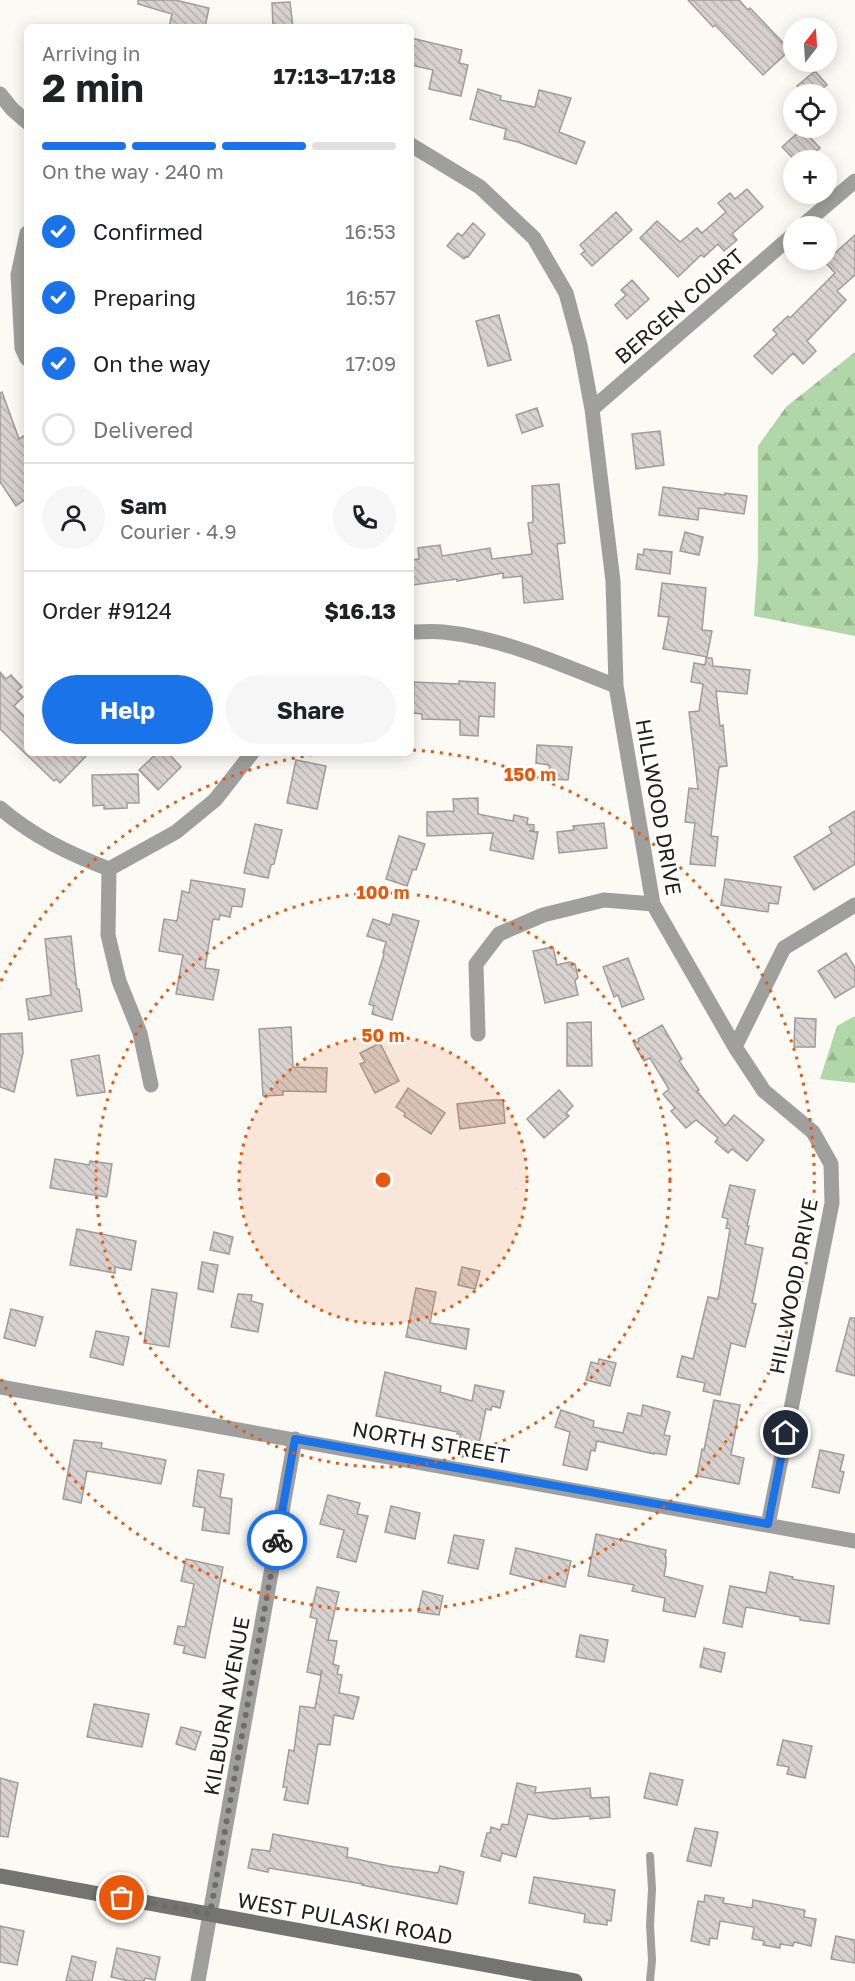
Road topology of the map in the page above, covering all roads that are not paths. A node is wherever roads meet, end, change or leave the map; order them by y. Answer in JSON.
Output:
{"nodes":[{"id":1,"x":0,"y":94,"type":"edge"},
{"id":2,"x":24,"y":120,"type":"edge"},
{"id":3,"x":414,"y":147,"type":"edge"},
{"id":4,"x":855,"y":181,"type":"edge"},
{"id":5,"x":814,"y":216,"type":"edge"},
{"id":6,"x":783,"y":244,"type":"edge"},
{"id":7,"x":24,"y":247,"type":"edge"},
{"id":8,"x":24,"y":352,"type":"edge"},
{"id":9,"x":592,"y":409,"type":"junction"},
{"id":10,"x":414,"y":632,"type":"edge"},
{"id":11,"x":615,"y":686,"type":"junction"},
{"id":12,"x":250,"y":756,"type":"edge"},
{"id":13,"x":0,"y":808,"type":"edge"},
{"id":14,"x":109,"y":869,"type":"junction"},
{"id":15,"x":653,"y":904,"type":"junction"},
{"id":16,"x":855,"y":905,"type":"edge"},
{"id":17,"x":478,"y":1034,"type":"dead end"},
{"id":18,"x":735,"y":1047,"type":"junction"},
{"id":19,"x":151,"y":1085,"type":"dead end"},
{"id":20,"x":0,"y":1387,"type":"edge"},
{"id":21,"x":295,"y":1439,"type":"junction"},
{"id":22,"x":768,"y":1524,"type":"junction"},
{"id":23,"x":855,"y":1540,"type":"edge"},
{"id":24,"x":650,"y":1856,"type":"dead end"},
{"id":25,"x":0,"y":1876,"type":"edge"},
{"id":26,"x":210,"y":1914,"type":"junction"},
{"id":27,"x":198,"y":1981,"type":"edge"},
{"id":28,"x":575,"y":1981,"type":"edge"},
{"id":29,"x":650,"y":1981,"type":"edge"}],
"edges":[{"from":1,"to":2,"type":"street"},
{"from":3,"to":9,"type":"street","name":"HILLWOOD DRIVE"},
{"from":4,"to":5,"type":"street"},
{"from":6,"to":9,"type":"street","name":"BERGEN COURT"},
{"from":7,"to":8,"type":"street"},
{"from":9,"to":11,"type":"street","name":"HILLWOOD DRIVE"},
{"from":10,"to":11,"type":"street"},
{"from":11,"to":15,"type":"street","name":"HILLWOOD DRIVE"},
{"from":12,"to":14,"type":"street"},
{"from":13,"to":14,"type":"street"},
{"from":14,"to":19,"type":"street"},
{"from":15,"to":17,"type":"street"},
{"from":15,"to":18,"type":"street","name":"HILLWOOD DRIVE"},
{"from":16,"to":18,"type":"street"},
{"from":18,"to":22,"type":"street","name":"HILLWOOD DRIVE"},
{"from":20,"to":21,"type":"street","name":"NORTH STREET"},
{"from":21,"to":22,"type":"street","name":"NORTH STREET"},
{"from":21,"to":26,"type":"street","name":"KILBURN AVENUE"},
{"from":22,"to":23,"type":"street","name":"NORTH STREET"},
{"from":24,"to":29,"type":"lane"},
{"from":25,"to":26,"type":"main road","name":"WEST PULASKI ROAD"},
{"from":26,"to":27,"type":"street","name":"KILBURN AVENUE"},
{"from":26,"to":28,"type":"main road","name":"WEST PULASKI ROAD"}]}
